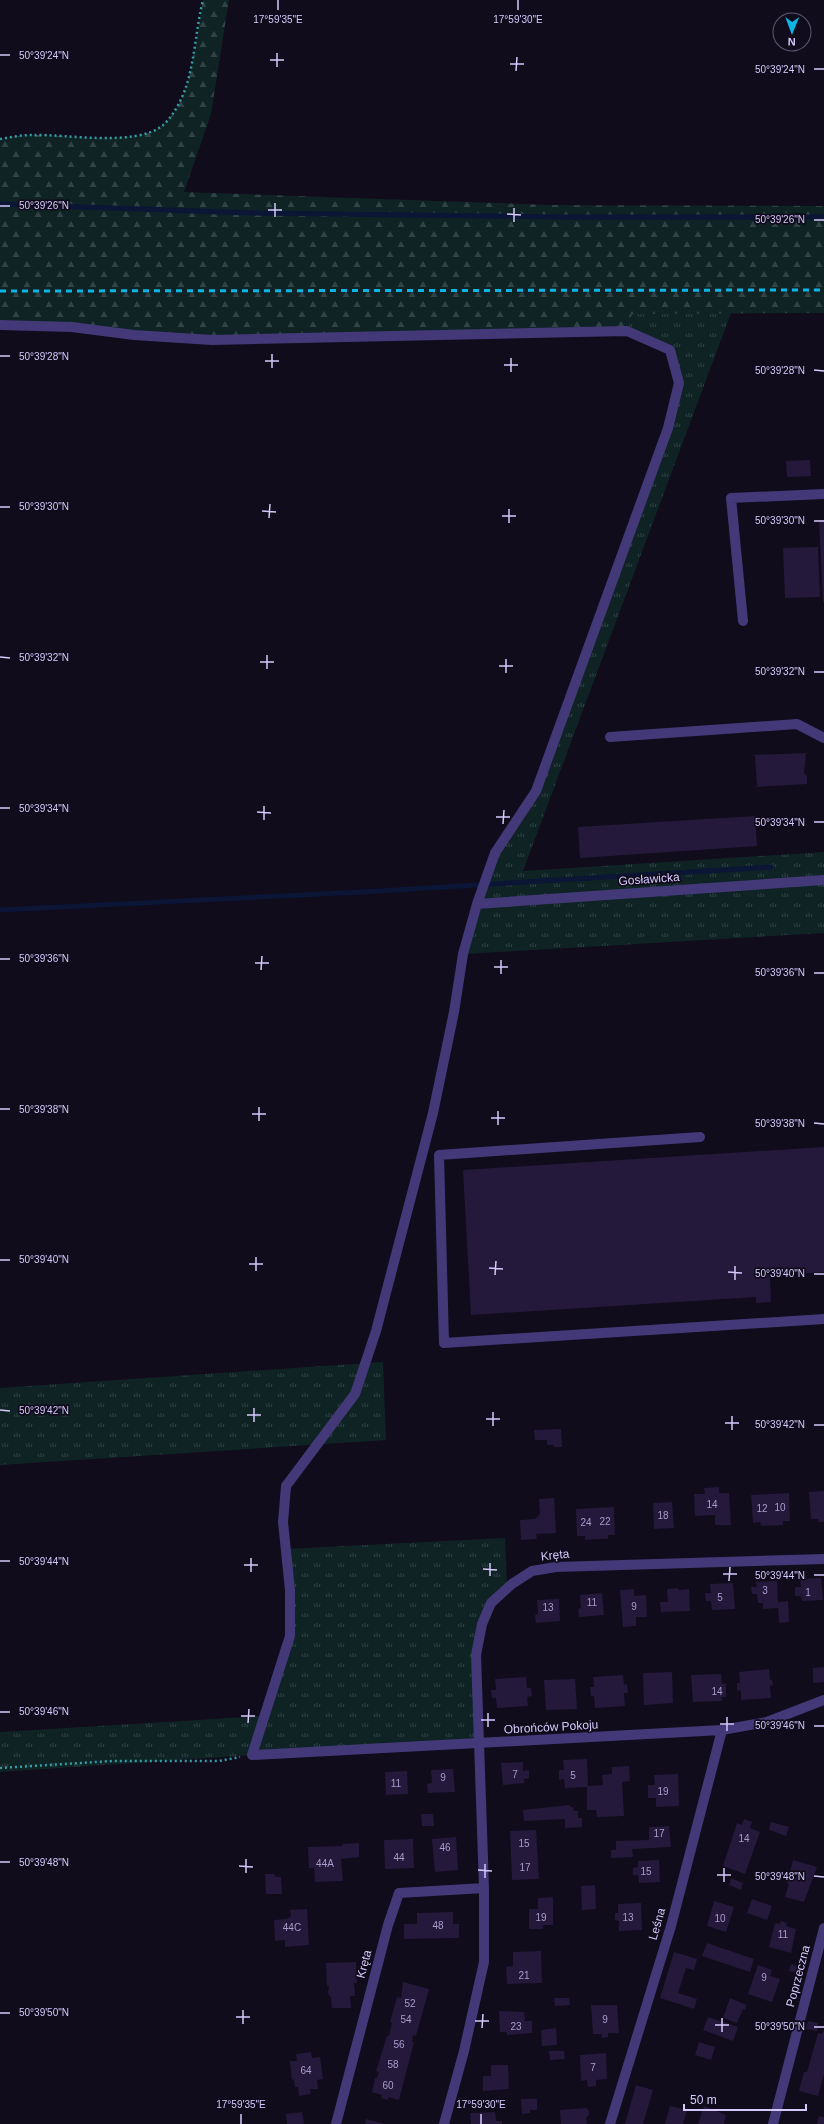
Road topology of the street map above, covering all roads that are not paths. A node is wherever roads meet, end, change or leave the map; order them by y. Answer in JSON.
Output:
{"nodes":[{"id":1,"x":0,"y":325,"type":"edge"},
{"id":2,"x":824,"y":494,"type":"edge"},
{"id":3,"x":743,"y":621,"type":"dead end"},
{"id":4,"x":610,"y":737,"type":"dead end"},
{"id":5,"x":824,"y":738,"type":"edge"},
{"id":6,"x":824,"y":880,"type":"edge"},
{"id":7,"x":476,"y":904,"type":"junction"},
{"id":8,"x":700,"y":1137,"type":"dead end"},
{"id":9,"x":824,"y":1319,"type":"edge"},
{"id":10,"x":824,"y":1558,"type":"edge"},
{"id":11,"x":824,"y":1700,"type":"edge"},
{"id":12,"x":722,"y":1730,"type":"junction"},
{"id":13,"x":479,"y":1744,"type":"junction"},
{"id":14,"x":484,"y":1888,"type":"junction"},
{"id":15,"x":824,"y":1928,"type":"edge"},
{"id":16,"x":336,"y":2124,"type":"edge"},
{"id":17,"x":444,"y":2124,"type":"edge"},
{"id":18,"x":610,"y":2124,"type":"edge"},
{"id":19,"x":772,"y":2124,"type":"edge"}],
"edges":[{"from":1,"to":7,"type":"street"},
{"from":2,"to":3,"type":"street"},
{"from":4,"to":5,"type":"street"},
{"from":6,"to":7,"type":"street","name":"Gosławicka"},
{"from":7,"to":13,"type":"street","name":"Obrońców Pokoju"},
{"from":8,"to":9,"type":"street"},
{"from":10,"to":13,"type":"street","name":"Kręta"},
{"from":11,"to":12,"type":"street","name":"Obrońców Pokoju"},
{"from":12,"to":13,"type":"street","name":"Obrońców Pokoju"},
{"from":12,"to":18,"type":"street","name":"Leśna"},
{"from":13,"to":14,"type":"street","name":"Kręta"},
{"from":14,"to":16,"type":"street","name":"Kręta"},
{"from":14,"to":17,"type":"street","name":"Kręta"},
{"from":15,"to":19,"type":"street","name":"Poprzeczna"}]}
